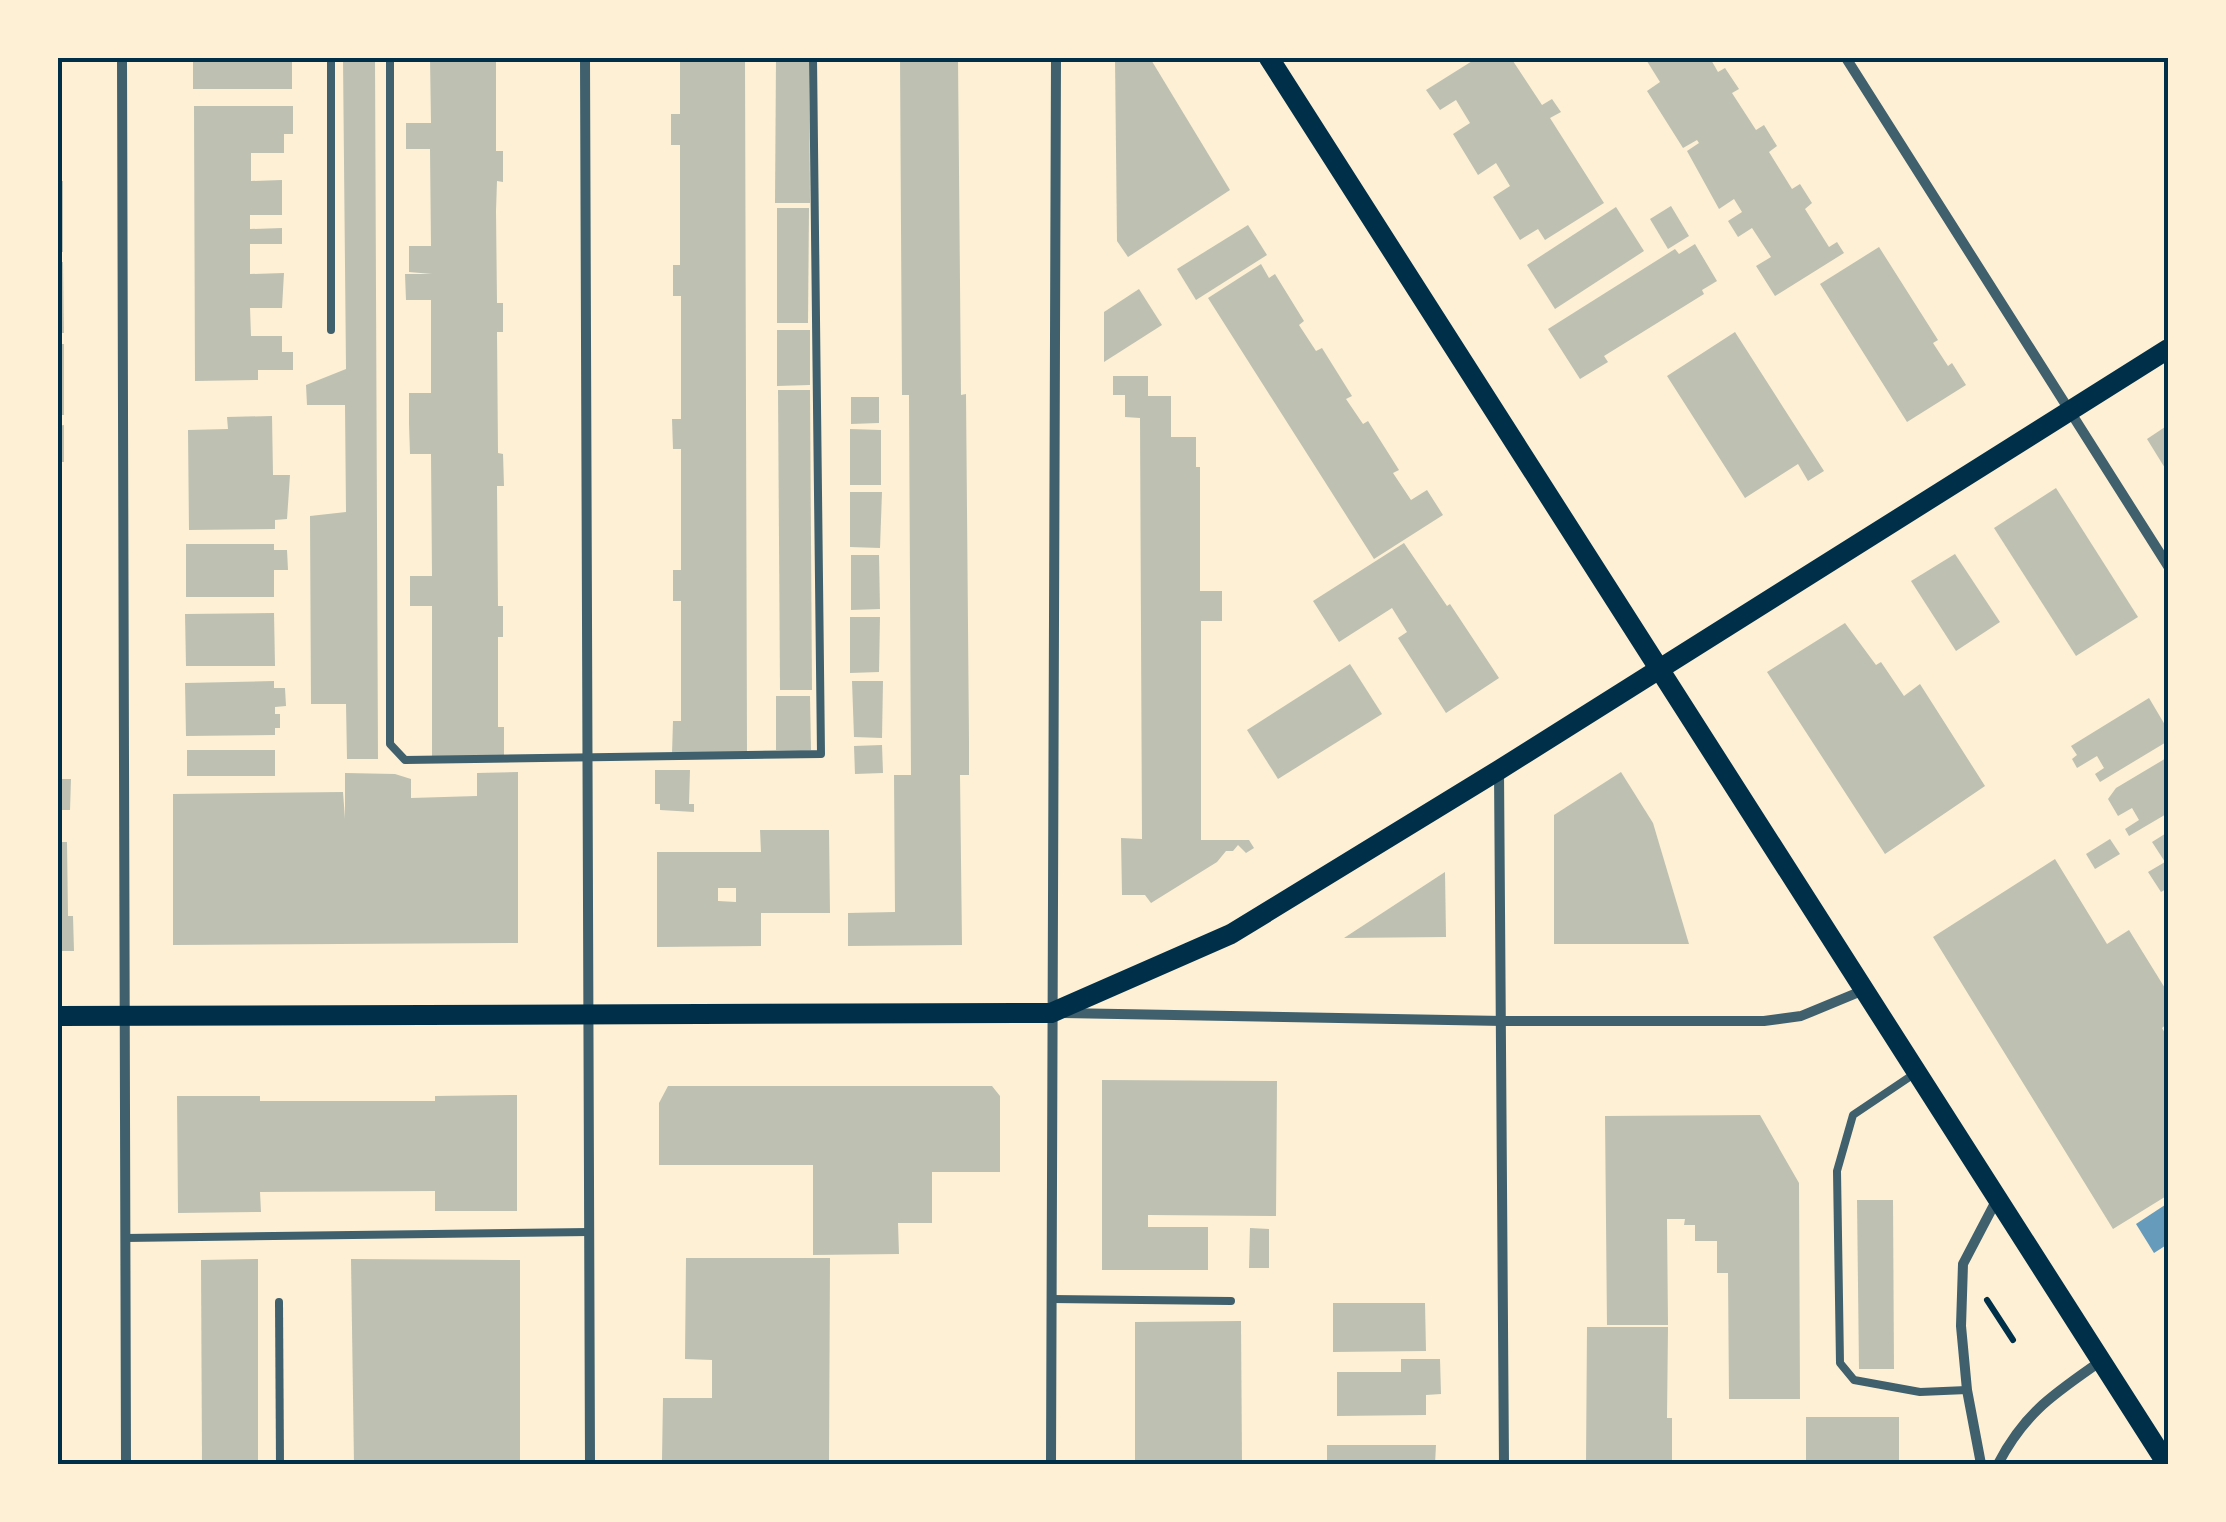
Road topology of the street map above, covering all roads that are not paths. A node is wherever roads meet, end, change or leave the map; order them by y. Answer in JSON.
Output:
{"nodes":[{"id":1,"x":122,"y":58,"type":"edge"},
{"id":2,"x":331,"y":58,"type":"edge"},
{"id":3,"x":390,"y":58,"type":"edge"},
{"id":4,"x":586,"y":58,"type":"edge"},
{"id":5,"x":813,"y":58,"type":"edge"},
{"id":6,"x":1056,"y":58,"type":"edge"},
{"id":7,"x":1268,"y":58,"type":"edge"},
{"id":8,"x":1846,"y":58,"type":"edge"},
{"id":9,"x":331,"y":330,"type":"dead end"},
{"id":10,"x":2168,"y":348,"type":"edge"},
{"id":11,"x":2069,"y":412,"type":"junction"},
{"id":12,"x":2168,"y":566,"type":"edge"},
{"id":13,"x":1658,"y":670,"type":"junction"},
{"id":14,"x":587,"y":760,"type":"junction"},
{"id":15,"x":1500,"y":770,"type":"junction"},
{"id":16,"x":1866,"y":989,"type":"junction"},
{"id":17,"x":1051,"y":1013,"type":"junction"},
{"id":18,"x":590,"y":1014,"type":"junction"},
{"id":19,"x":58,"y":1016,"type":"edge"},
{"id":20,"x":125,"y":1016,"type":"junction"},
{"id":21,"x":1503,"y":1021,"type":"junction"},
{"id":22,"x":1918,"y":1072,"type":"junction"},
{"id":23,"x":1997,"y":1200,"type":"junction"},
{"id":24,"x":590,"y":1232,"type":"junction"},
{"id":25,"x":126,"y":1238,"type":"junction"},
{"id":26,"x":1051,"y":1299,"type":"junction"},
{"id":27,"x":1231,"y":1301,"type":"dead end"},
{"id":28,"x":279,"y":1302,"type":"dead end"},
{"id":29,"x":2101,"y":1361,"type":"junction"},
{"id":30,"x":1966,"y":1390,"type":"junction"},
{"id":31,"x":126,"y":1464,"type":"edge"},
{"id":32,"x":280,"y":1464,"type":"edge"},
{"id":33,"x":590,"y":1464,"type":"edge"},
{"id":34,"x":1051,"y":1464,"type":"edge"},
{"id":35,"x":1504,"y":1464,"type":"edge"},
{"id":36,"x":1980,"y":1464,"type":"edge"},
{"id":37,"x":1998,"y":1464,"type":"edge"},
{"id":38,"x":2167,"y":1464,"type":"edge"}],
"edges":[{"from":1,"to":20,"type":"street"},
{"from":2,"to":9,"type":"lane"},
{"from":3,"to":14,"type":"lane"},
{"from":4,"to":14,"type":"street"},
{"from":5,"to":14,"type":"lane"},
{"from":6,"to":17,"type":"street"},
{"from":7,"to":13,"type":"main road"},
{"from":8,"to":11,"type":"street"},
{"from":10,"to":11,"type":"main road"},
{"from":11,"to":12,"type":"street"},
{"from":11,"to":13,"type":"main road"},
{"from":13,"to":15,"type":"main road"},
{"from":13,"to":16,"type":"main road"},
{"from":14,"to":18,"type":"street"},
{"from":15,"to":17,"type":"main road"},
{"from":15,"to":21,"type":"street"},
{"from":16,"to":21,"type":"street"},
{"from":16,"to":22,"type":"main road"},
{"from":17,"to":18,"type":"main road"},
{"from":17,"to":21,"type":"street"},
{"from":17,"to":26,"type":"street"},
{"from":18,"to":20,"type":"main road"},
{"from":18,"to":24,"type":"street"},
{"from":19,"to":20,"type":"main road"},
{"from":20,"to":25,"type":"street"},
{"from":21,"to":35,"type":"street"},
{"from":22,"to":23,"type":"main road"},
{"from":22,"to":30,"type":"lane"},
{"from":23,"to":29,"type":"main road"},
{"from":23,"to":30,"type":"street"},
{"from":24,"to":25,"type":"lane"},
{"from":24,"to":33,"type":"street"},
{"from":25,"to":31,"type":"street"},
{"from":26,"to":27,"type":"lane"},
{"from":26,"to":34,"type":"street"},
{"from":28,"to":32,"type":"lane"},
{"from":29,"to":37,"type":"street"},
{"from":29,"to":38,"type":"main road"},
{"from":30,"to":36,"type":"street"}]}
